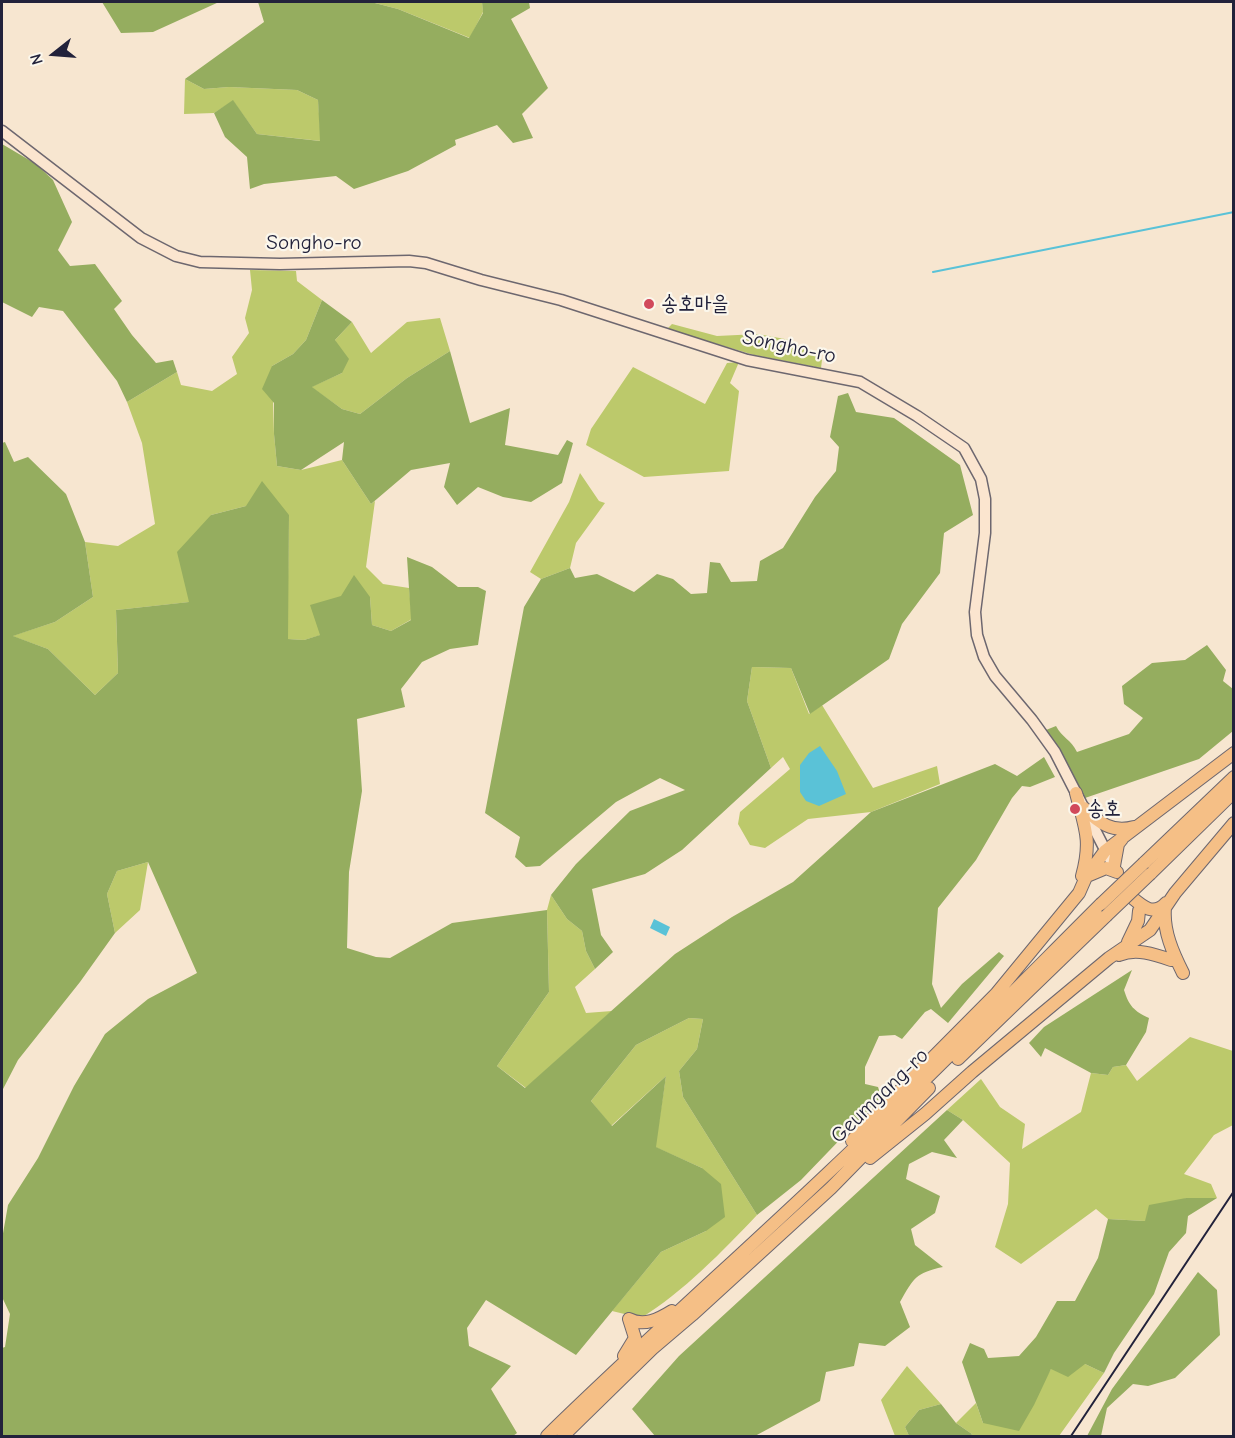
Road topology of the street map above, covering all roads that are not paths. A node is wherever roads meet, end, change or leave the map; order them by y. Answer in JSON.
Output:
{"nodes":[{"id":1,"x":2,"y":131,"type":"edge"},
{"id":2,"x":1233,"y":753,"type":"edge"},
{"id":3,"x":1233,"y":777,"type":"edge"},
{"id":4,"x":1233,"y":792,"type":"edge"},
{"id":5,"x":1076,"y":793,"type":"junction"},
{"id":6,"x":1084,"y":808,"type":"junction"},
{"id":7,"x":1233,"y":823,"type":"edge"},
{"id":8,"x":1138,"y":826,"type":"junction"},
{"id":9,"x":1125,"y":836,"type":"junction"},
{"id":10,"x":1105,"y":851,"type":"junction"},
{"id":11,"x":1147,"y":868,"type":"junction"},
{"id":12,"x":1115,"y":869,"type":"junction"},
{"id":13,"x":1086,"y":877,"type":"junction"},
{"id":14,"x":1079,"y":893,"type":"junction"},
{"id":15,"x":1175,"y":893,"type":"junction"},
{"id":16,"x":1130,"y":896,"type":"junction"},
{"id":17,"x":1165,"y":908,"type":"junction"},
{"id":18,"x":1139,"y":911,"type":"junction"},
{"id":19,"x":1150,"y":930,"type":"junction"},
{"id":20,"x":1114,"y":955,"type":"junction"},
{"id":21,"x":1171,"y":960,"type":"dead end"},
{"id":22,"x":1183,"y":973,"type":"dead end"},
{"id":23,"x":828,"y":1173,"type":"junction"},
{"id":24,"x":831,"y":1188,"type":"junction"},
{"id":25,"x":691,"y":1299,"type":"junction"},
{"id":26,"x":613,"y":1372,"type":"junction"},
{"id":27,"x":547,"y":1437,"type":"edge"},
{"id":28,"x":563,"y":1437,"type":"edge"}],
"edges":[{"from":1,"to":5,"type":"main road","name":"Songho-ro"},
{"from":2,"to":8,"type":"highway"},
{"from":3,"to":11,"type":"highway","name":"Geumgang-ro"},
{"from":4,"to":11,"type":"highway","name":"Geumgang-ro"},
{"from":5,"to":6,"type":"main road","name":"Songho-ro"},
{"from":5,"to":14,"type":"highway"},
{"from":6,"to":8,"type":"highway"},
{"from":6,"to":10,"type":"main road","name":"Songho-ro"},
{"from":7,"to":15,"type":"highway"},
{"from":8,"to":9,"type":"highway"},
{"from":9,"to":10,"type":"highway"},
{"from":9,"to":12,"type":"highway"},
{"from":10,"to":12,"type":"main road","name":"Songho-ro"},
{"from":10,"to":13,"type":"highway"},
{"from":11,"to":23,"type":"highway","name":"Geumgang-ro","bridge":true},
{"from":11,"to":24,"type":"highway","name":"Geumgang-ro","bridge":true},
{"from":12,"to":13,"type":"highway"},
{"from":12,"to":16,"type":"main road","name":"Songho-ro"},
{"from":13,"to":14,"type":"highway"},
{"from":14,"to":23,"type":"highway"},
{"from":15,"to":16,"type":"highway"},
{"from":15,"to":17,"type":"highway"},
{"from":16,"to":18,"type":"main road","name":"Songho-ro"},
{"from":17,"to":19,"type":"highway"},
{"from":17,"to":22,"type":"highway"},
{"from":18,"to":19,"type":"main road","name":"Songho-ro"},
{"from":18,"to":20,"type":"highway"},
{"from":19,"to":20,"type":"highway"},
{"from":20,"to":21,"type":"highway"},
{"from":20,"to":24,"type":"highway"},
{"from":23,"to":25,"type":"highway","name":"Geumgang-ro"},
{"from":24,"to":28,"type":"highway","name":"Geumgang-ro"},
{"from":25,"to":26,"type":"highway","name":"Geumgang-ro"},
{"from":25,"to":26,"type":"highway"},
{"from":26,"to":27,"type":"highway","name":"Geumgang-ro"}]}
